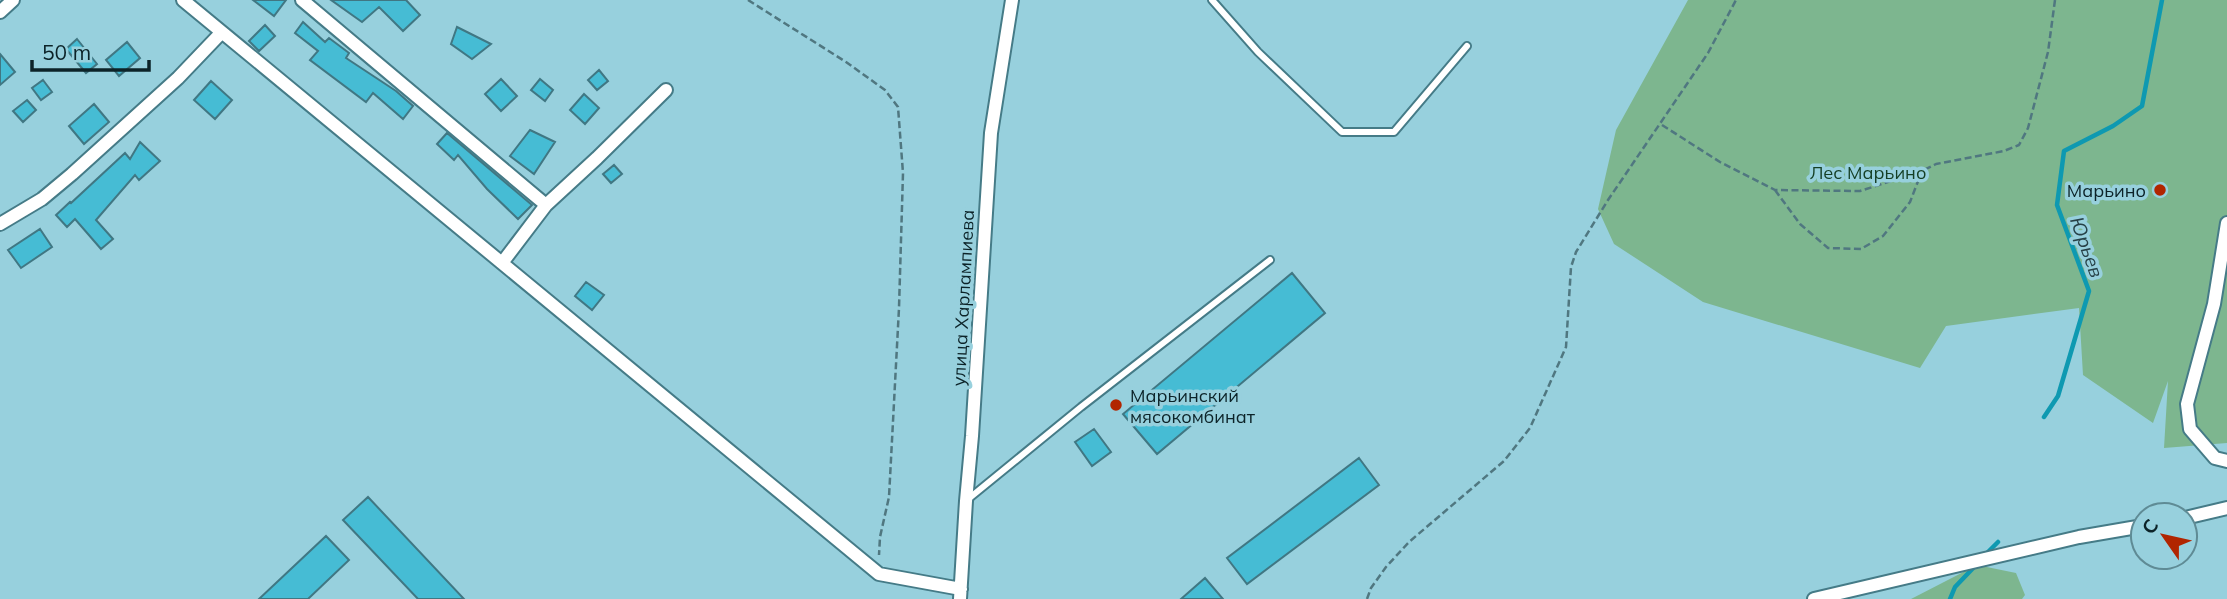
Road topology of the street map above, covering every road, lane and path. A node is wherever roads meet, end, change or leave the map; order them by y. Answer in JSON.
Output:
{"nodes":[{"id":1,"x":13,"y":0,"type":"edge"},
{"id":2,"x":183,"y":0,"type":"edge"},
{"id":3,"x":302,"y":0,"type":"edge"},
{"id":4,"x":748,"y":0,"type":"edge"},
{"id":5,"x":1012,"y":0,"type":"edge"},
{"id":6,"x":1212,"y":0,"type":"edge"},
{"id":7,"x":1736,"y":0,"type":"edge"},
{"id":8,"x":2055,"y":0,"type":"edge"},
{"id":9,"x":0,"y":12,"type":"edge"},
{"id":10,"x":221,"y":33,"type":"junction"},
{"id":11,"x":1467,"y":46,"type":"dead end"},
{"id":12,"x":666,"y":90,"type":"dead end"},
{"id":13,"x":1661,"y":124,"type":"junction"},
{"id":14,"x":1922,"y":171,"type":"junction"},
{"id":15,"x":1775,"y":190,"type":"junction"},
{"id":16,"x":546,"y":205,"type":"junction"},
{"id":17,"x":2227,"y":223,"type":"edge"},
{"id":18,"x":0,"y":224,"type":"edge"},
{"id":19,"x":1270,"y":260,"type":"dead end"},
{"id":20,"x":502,"y":263,"type":"junction"},
{"id":21,"x":2227,"y":461,"type":"edge"},
{"id":22,"x":966,"y":501,"type":"junction"},
{"id":23,"x":2227,"y":508,"type":"edge"},
{"id":24,"x":2199,"y":515,"type":"edge"},
{"id":25,"x":2129,"y":529,"type":"edge"},
{"id":26,"x":878,"y":574,"type":"junction"},
{"id":27,"x":961,"y":594,"type":"edge"},
{"id":28,"x":1367,"y":599,"type":"edge"},
{"id":29,"x":1814,"y":599,"type":"edge"}],
"edges":[{"from":1,"to":9,"type":"street"},
{"from":2,"to":10,"type":"street"},
{"from":3,"to":16,"type":"street"},
{"from":4,"to":26,"type":"path"},
{"from":5,"to":22,"type":"street","name":"улица Харлампиева"},
{"from":6,"to":11,"type":"lane"},
{"from":7,"to":13,"type":"path"},
{"from":8,"to":14,"type":"path"},
{"from":10,"to":18,"type":"street"},
{"from":10,"to":20,"type":"street"},
{"from":12,"to":16,"type":"street"},
{"from":13,"to":15,"type":"path"},
{"from":13,"to":28,"type":"path"},
{"from":14,"to":15,"type":"path"},
{"from":14,"to":15,"type":"path"},
{"from":16,"to":20,"type":"street"},
{"from":17,"to":21,"type":"street"},
{"from":19,"to":22,"type":"lane"},
{"from":20,"to":26,"type":"street"},
{"from":22,"to":27,"type":"street","name":"улица Харлампиева"},
{"from":23,"to":24,"type":"street"},
{"from":25,"to":29,"type":"street"},
{"from":26,"to":27,"type":"street"}]}
